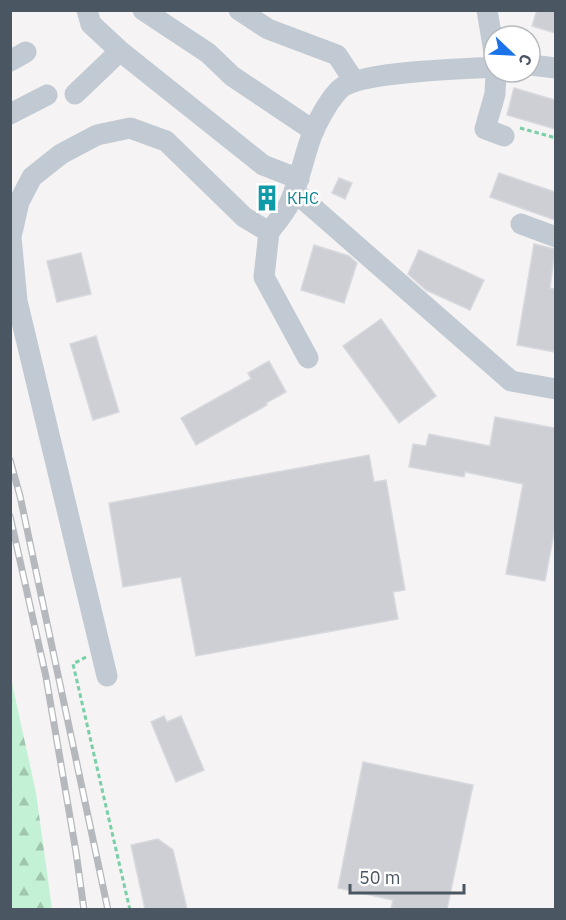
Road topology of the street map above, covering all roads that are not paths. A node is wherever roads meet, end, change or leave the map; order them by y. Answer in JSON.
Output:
{"nodes":[{"id":1,"x":87,"y":10,"type":"edge"},
{"id":2,"x":143,"y":10,"type":"edge"},
{"id":3,"x":240,"y":10,"type":"edge"},
{"id":4,"x":120,"y":51,"type":"junction"},
{"id":5,"x":482,"y":68,"type":"edge"},
{"id":6,"x":354,"y":81,"type":"junction"},
{"id":7,"x":495,"y":84,"type":"edge"},
{"id":8,"x":75,"y":94,"type":"dead end"},
{"id":9,"x":47,"y":95,"type":"dead end"},
{"id":10,"x":10,"y":114,"type":"edge"},
{"id":11,"x":314,"y":131,"type":"junction"},
{"id":12,"x":504,"y":136,"type":"dead end"},
{"id":13,"x":296,"y":185,"type":"junction"},
{"id":14,"x":15,"y":197,"type":"edge"},
{"id":15,"x":521,"y":224,"type":"dead end"},
{"id":16,"x":269,"y":232,"type":"junction"},
{"id":17,"x":555,"y":237,"type":"edge"},
{"id":18,"x":308,"y":358,"type":"dead end"},
{"id":19,"x":555,"y":389,"type":"edge"},
{"id":20,"x":107,"y":676,"type":"dead end"}],
"edges":[{"from":1,"to":4,"type":"street"},
{"from":2,"to":11,"type":"street"},
{"from":3,"to":6,"type":"street"},
{"from":4,"to":8,"type":"street"},
{"from":4,"to":13,"type":"street"},
{"from":5,"to":6,"type":"street"},
{"from":6,"to":11,"type":"street"},
{"from":7,"to":12,"type":"street"},
{"from":9,"to":10,"type":"street"},
{"from":11,"to":13,"type":"street"},
{"from":13,"to":16,"type":"street"},
{"from":13,"to":19,"type":"street"},
{"from":14,"to":16,"type":"street"},
{"from":14,"to":20,"type":"street"},
{"from":15,"to":17,"type":"street"},
{"from":16,"to":18,"type":"street"}]}
